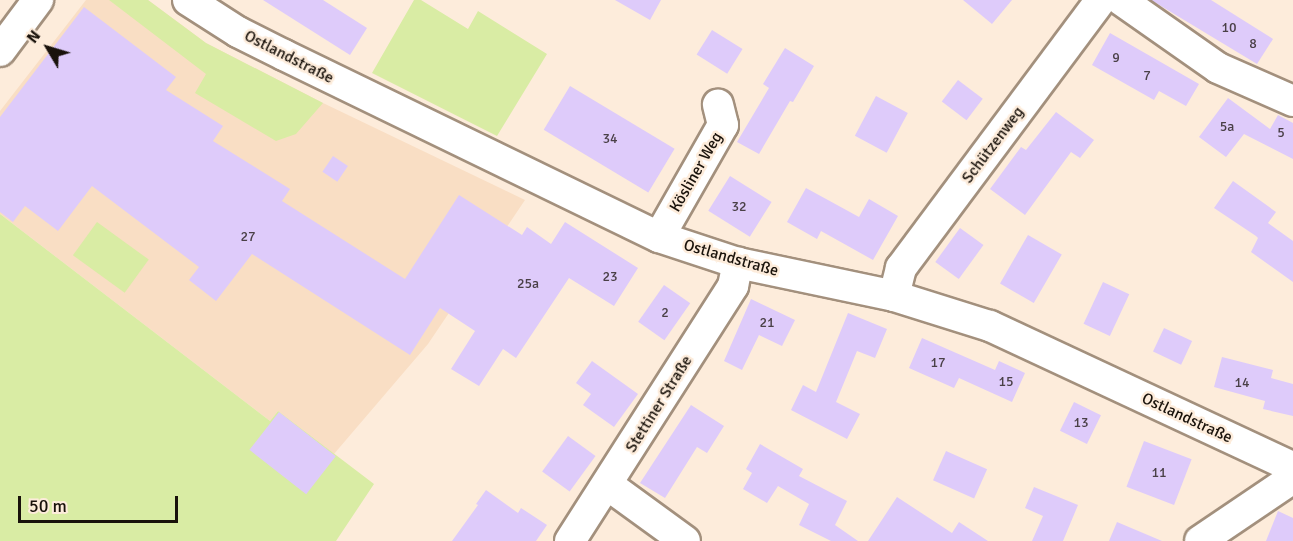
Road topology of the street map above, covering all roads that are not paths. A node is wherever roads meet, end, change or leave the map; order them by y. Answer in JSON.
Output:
{"nodes":[{"id":1,"x":38,"y":0,"type":"edge"},
{"id":2,"x":188,"y":0,"type":"edge"},
{"id":3,"x":1101,"y":0,"type":"edge"},
{"id":4,"x":1121,"y":0,"type":"edge"},
{"id":5,"x":0,"y":51,"type":"edge"},
{"id":6,"x":1293,"y":101,"type":"edge"},
{"id":7,"x":718,"y":105,"type":"dead end"},
{"id":8,"x":659,"y":237,"type":"junction"},
{"id":9,"x":738,"y":263,"type":"junction"},
{"id":10,"x":894,"y":296,"type":"junction"},
{"id":11,"x":1293,"y":467,"type":"edge"},
{"id":12,"x":1293,"y":478,"type":"edge"},
{"id":13,"x":608,"y":486,"type":"junction"},
{"id":14,"x":570,"y":541,"type":"edge"},
{"id":15,"x":685,"y":541,"type":"edge"},
{"id":16,"x":1200,"y":541,"type":"edge"}],
"edges":[{"from":1,"to":5,"type":"street"},
{"from":2,"to":8,"type":"street","name":"Ostlandstraße"},
{"from":3,"to":10,"type":"street","name":"Schützenweg"},
{"from":4,"to":6,"type":"street"},
{"from":7,"to":8,"type":"street","name":"Kösliner Weg"},
{"from":8,"to":9,"type":"street","name":"Ostlandstraße"},
{"from":9,"to":10,"type":"street","name":"Ostlandstraße"},
{"from":9,"to":13,"type":"street","name":"Stettiner Straße"},
{"from":10,"to":11,"type":"street","name":"Ostlandstraße"},
{"from":12,"to":16,"type":"street"},
{"from":13,"to":14,"type":"street","name":"Stettiner Straße"},
{"from":13,"to":15,"type":"street"}]}
